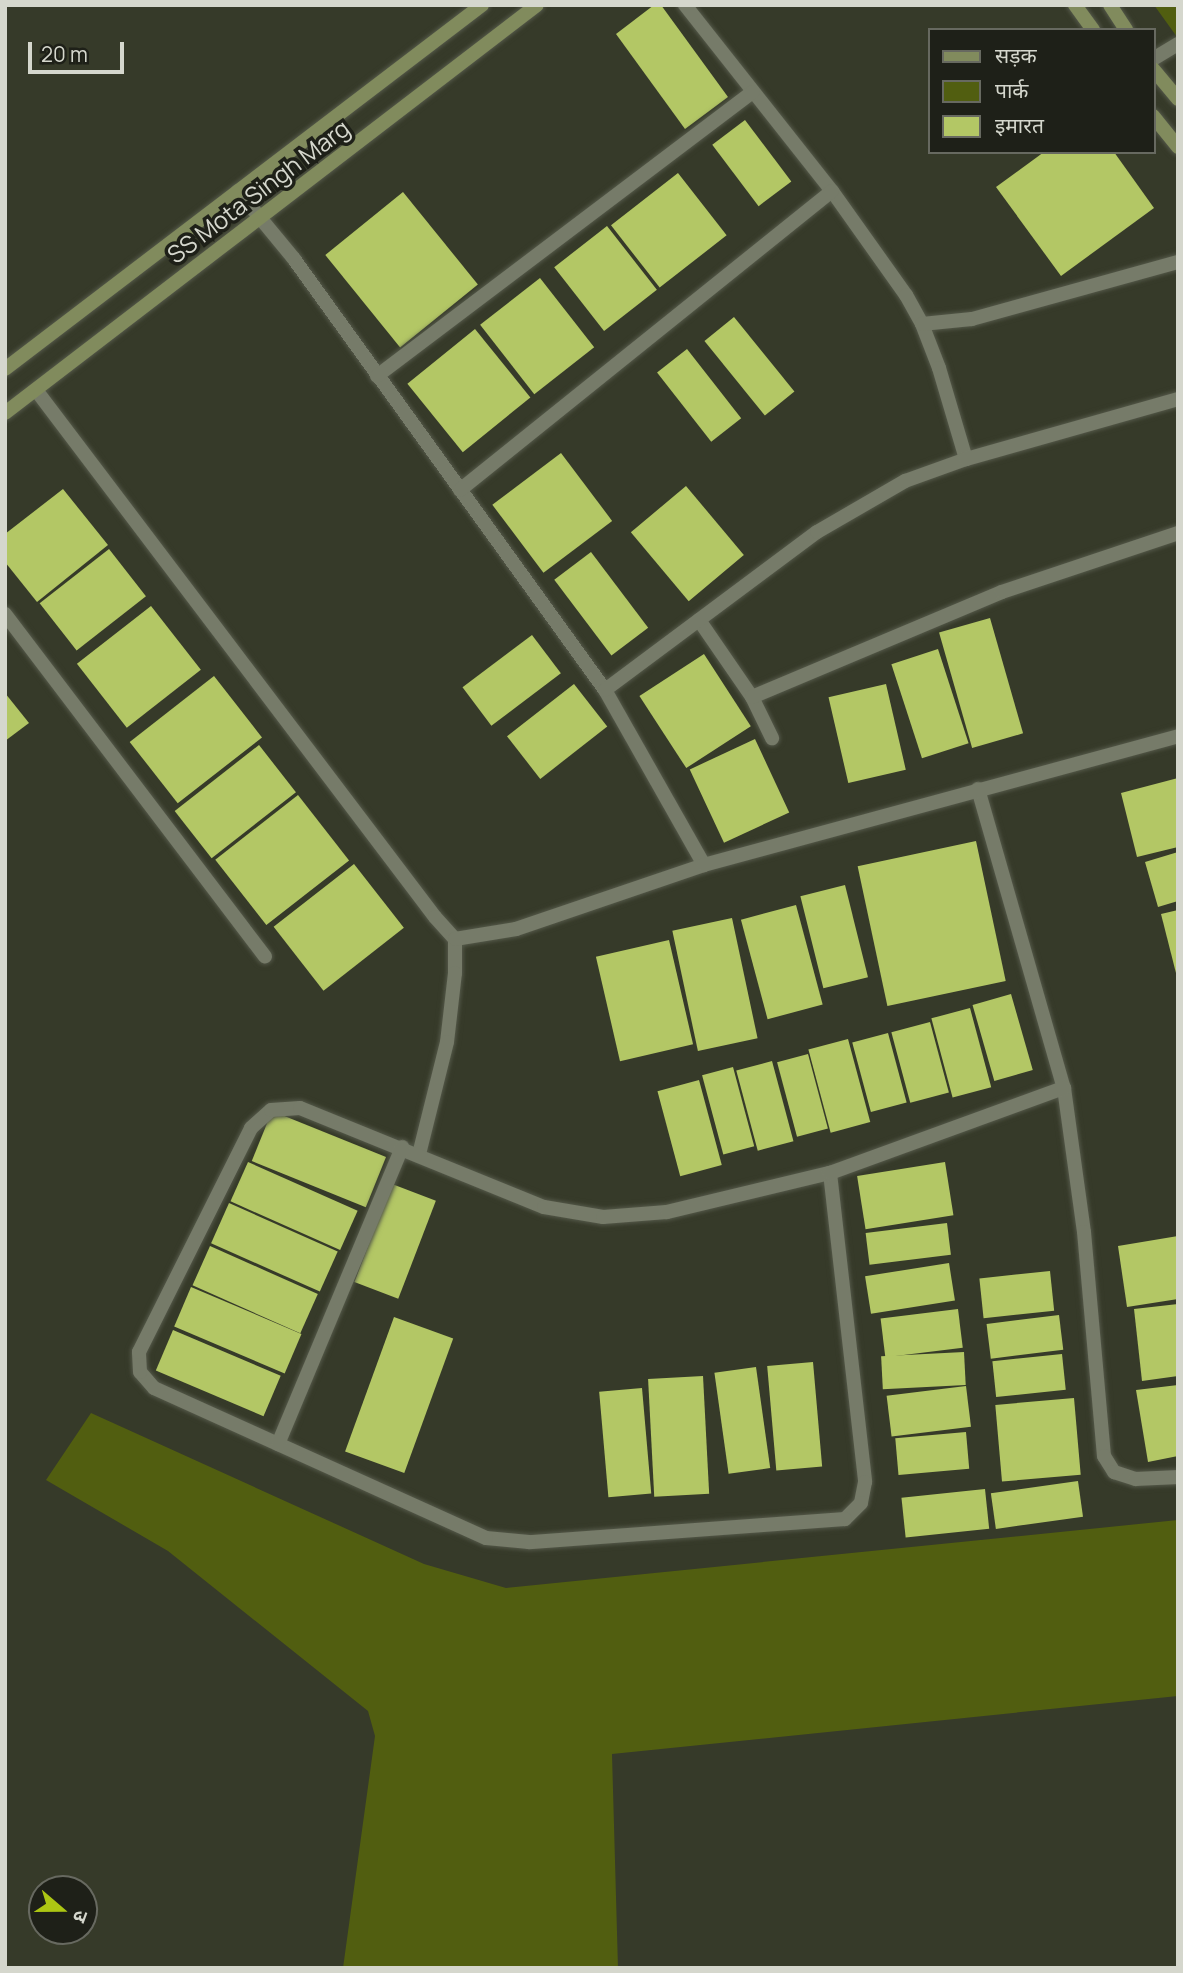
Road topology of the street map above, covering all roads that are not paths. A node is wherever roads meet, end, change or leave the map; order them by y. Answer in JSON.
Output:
{"nodes":[{"id":1,"x":482,"y":5,"type":"edge"},
{"id":2,"x":537,"y":5,"type":"edge"},
{"id":3,"x":685,"y":5,"type":"edge"},
{"id":4,"x":1075,"y":5,"type":"edge"},
{"id":5,"x":1110,"y":5,"type":"edge"},
{"id":6,"x":1092,"y":28,"type":"edge"},
{"id":7,"x":1125,"y":28,"type":"edge"},
{"id":8,"x":1178,"y":44,"type":"edge"},
{"id":9,"x":1155,"y":58,"type":"edge"},
{"id":10,"x":1155,"y":70,"type":"edge"},
{"id":11,"x":753,"y":92,"type":"junction"},
{"id":12,"x":1178,"y":99,"type":"edge"},
{"id":13,"x":1155,"y":118,"type":"edge"},
{"id":14,"x":1178,"y":147,"type":"edge"},
{"id":15,"x":238,"y":191,"type":"junction"},
{"id":16,"x":832,"y":191,"type":"junction"},
{"id":17,"x":261,"y":218,"type":"junction"},
{"id":18,"x":1178,"y":262,"type":"edge"},
{"id":19,"x":922,"y":324,"type":"junction"},
{"id":20,"x":5,"y":369,"type":"edge"},
{"id":21,"x":377,"y":376,"type":"junction"},
{"id":22,"x":36,"y":390,"type":"junction"},
{"id":23,"x":1178,"y":399,"type":"edge"},
{"id":24,"x":5,"y":413,"type":"edge"},
{"id":25,"x":966,"y":459,"type":"junction"},
{"id":26,"x":460,"y":490,"type":"junction"},
{"id":27,"x":1178,"y":533,"type":"edge"},
{"id":28,"x":5,"y":614,"type":"edge"},
{"id":29,"x":699,"y":620,"type":"junction"},
{"id":30,"x":605,"y":690,"type":"junction"},
{"id":31,"x":752,"y":697,"type":"junction"},
{"id":32,"x":1178,"y":736,"type":"edge"},
{"id":33,"x":772,"y":738,"type":"dead end"},
{"id":34,"x":978,"y":789,"type":"junction"},
{"id":35,"x":704,"y":865,"type":"junction"},
{"id":36,"x":455,"y":939,"type":"junction"},
{"id":37,"x":265,"y":957,"type":"dead end"},
{"id":38,"x":1063,"y":1088,"type":"junction"},
{"id":39,"x":402,"y":1147,"type":"junction"},
{"id":40,"x":419,"y":1154,"type":"junction"},
{"id":41,"x":830,"y":1173,"type":"junction"},
{"id":42,"x":278,"y":1444,"type":"junction"},
{"id":43,"x":1178,"y":1477,"type":"edge"}],
"edges":[{"from":1,"to":15,"type":"street","name":"SS Mota Singh Marg"},
{"from":2,"to":17,"type":"street","name":"SS Mota Singh Marg"},
{"from":3,"to":11,"type":"street"},
{"from":4,"to":6,"type":"street"},
{"from":5,"to":7,"type":"street"},
{"from":8,"to":9,"type":"street"},
{"from":10,"to":12,"type":"street"},
{"from":11,"to":16,"type":"street"},
{"from":11,"to":21,"type":"street"},
{"from":13,"to":14,"type":"street"},
{"from":15,"to":17,"type":"street"},
{"from":15,"to":20,"type":"street","name":"SS Mota Singh Marg"},
{"from":16,"to":19,"type":"street"},
{"from":16,"to":26,"type":"street"},
{"from":17,"to":21,"type":"street"},
{"from":17,"to":22,"type":"street","name":"SS Mota Singh Marg"},
{"from":18,"to":19,"type":"street"},
{"from":19,"to":25,"type":"street"},
{"from":21,"to":26,"type":"street"},
{"from":22,"to":24,"type":"street","name":"SS Mota Singh Marg"},
{"from":22,"to":36,"type":"street"},
{"from":23,"to":25,"type":"street"},
{"from":25,"to":29,"type":"street"},
{"from":26,"to":30,"type":"street"},
{"from":27,"to":31,"type":"street"},
{"from":28,"to":37,"type":"street"},
{"from":29,"to":30,"type":"street"},
{"from":29,"to":31,"type":"street"},
{"from":30,"to":35,"type":"street"},
{"from":31,"to":33,"type":"street"},
{"from":32,"to":34,"type":"street"},
{"from":34,"to":35,"type":"street"},
{"from":34,"to":38,"type":"street"},
{"from":35,"to":36,"type":"street"},
{"from":36,"to":40,"type":"street"},
{"from":38,"to":41,"type":"street"},
{"from":38,"to":43,"type":"street"},
{"from":39,"to":40,"type":"street"},
{"from":39,"to":42,"type":"street"},
{"from":39,"to":42,"type":"street"},
{"from":40,"to":41,"type":"street"},
{"from":41,"to":42,"type":"street"}]}
